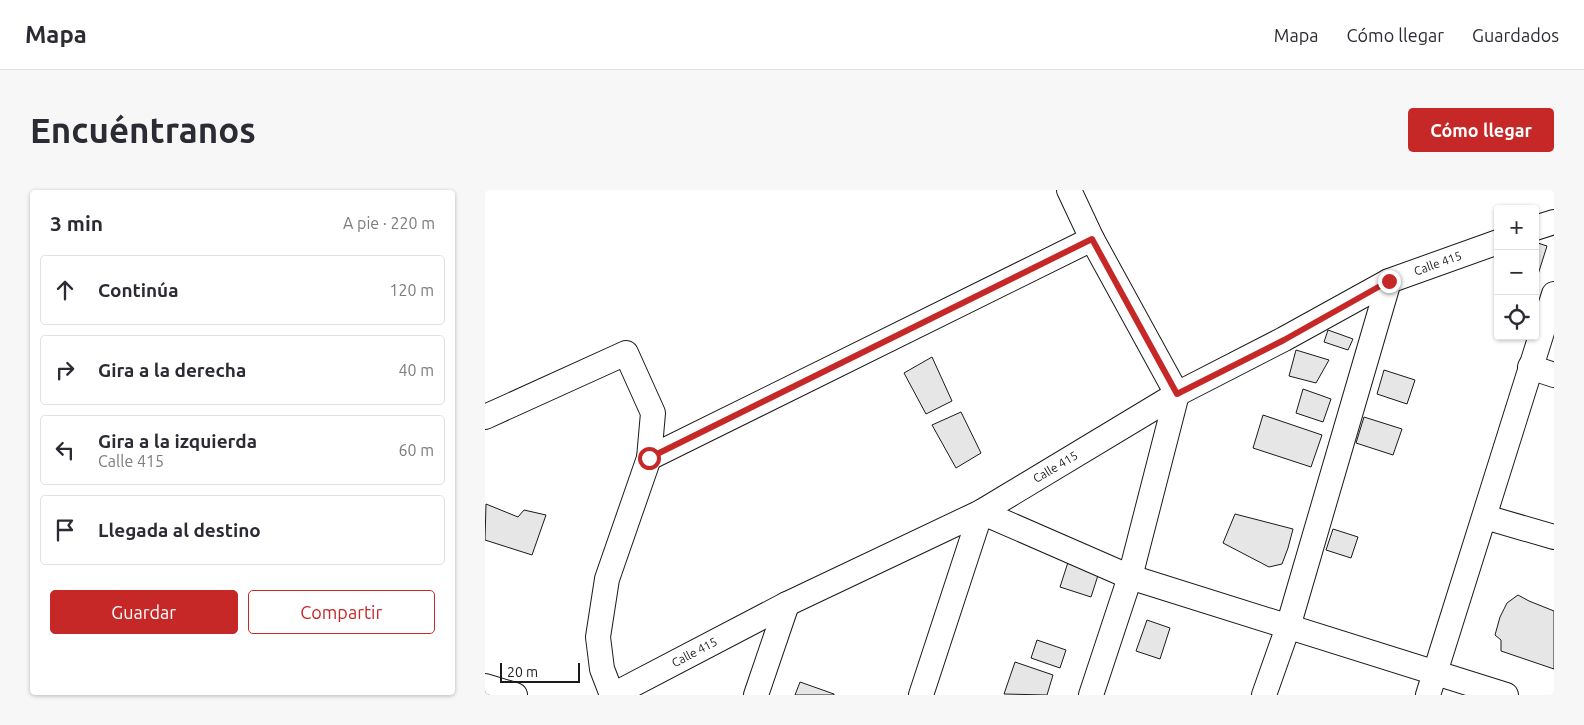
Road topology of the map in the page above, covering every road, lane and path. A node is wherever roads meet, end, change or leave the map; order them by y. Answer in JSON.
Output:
{"nodes":[{"id":1,"x":1069,"y":190,"type":"edge"},
{"id":2,"x":1554,"y":222,"type":"edge"},
{"id":3,"x":1539,"y":227,"type":"edge"},
{"id":4,"x":1092,"y":239,"type":"junction"},
{"id":5,"x":1494,"y":243,"type":"edge"},
{"id":6,"x":1389,"y":281,"type":"junction"},
{"id":7,"x":1554,"y":294,"type":"edge"},
{"id":8,"x":1530,"y":367,"type":"junction"},
{"id":9,"x":1554,"y":374,"type":"edge"},
{"id":10,"x":1177,"y":394,"type":"junction"},
{"id":11,"x":485,"y":417,"type":"edge"},
{"id":12,"x":649,"y":458,"type":"junction"},
{"id":13,"x":981,"y":512,"type":"junction"},
{"id":14,"x":1485,"y":517,"type":"junction"},
{"id":15,"x":1554,"y":537,"type":"edge"},
{"id":16,"x":1130,"y":577,"type":"junction"},
{"id":17,"x":787,"y":604,"type":"junction"},
{"id":18,"x":1288,"y":627,"type":"junction"},
{"id":19,"x":1432,"y":684,"type":"edge"},
{"id":20,"x":485,"y":686,"type":"edge"},
{"id":21,"x":515,"y":695,"type":"edge"},
{"id":22,"x":613,"y":695,"type":"edge"},
{"id":23,"x":756,"y":695,"type":"edge"},
{"id":24,"x":921,"y":695,"type":"edge"},
{"id":25,"x":1091,"y":695,"type":"edge"},
{"id":26,"x":1264,"y":695,"type":"edge"},
{"id":27,"x":1506,"y":695,"type":"edge"}],
"edges":[{"from":1,"to":4,"type":"street"},
{"from":2,"to":3,"type":"street"},
{"from":4,"to":10,"type":"street"},
{"from":4,"to":12,"type":"street"},
{"from":5,"to":6,"type":"street","name":"Calle 415"},
{"from":6,"to":10,"type":"street","name":"Calle 415"},
{"from":6,"to":18,"type":"street"},
{"from":7,"to":8,"type":"street"},
{"from":8,"to":9,"type":"street"},
{"from":8,"to":14,"type":"street"},
{"from":10,"to":13,"type":"street","name":"Calle 415"},
{"from":10,"to":16,"type":"street"},
{"from":11,"to":12,"type":"street"},
{"from":12,"to":22,"type":"street"},
{"from":13,"to":16,"type":"street"},
{"from":13,"to":17,"type":"street","name":"Calle 415"},
{"from":13,"to":24,"type":"street"},
{"from":14,"to":15,"type":"street"},
{"from":14,"to":19,"type":"street"},
{"from":16,"to":18,"type":"street"},
{"from":16,"to":25,"type":"street"},
{"from":17,"to":22,"type":"street","name":"Calle 415"},
{"from":17,"to":23,"type":"street"},
{"from":18,"to":19,"type":"street"},
{"from":18,"to":26,"type":"street"},
{"from":19,"to":27,"type":"street"},
{"from":20,"to":21,"type":"street"}]}
